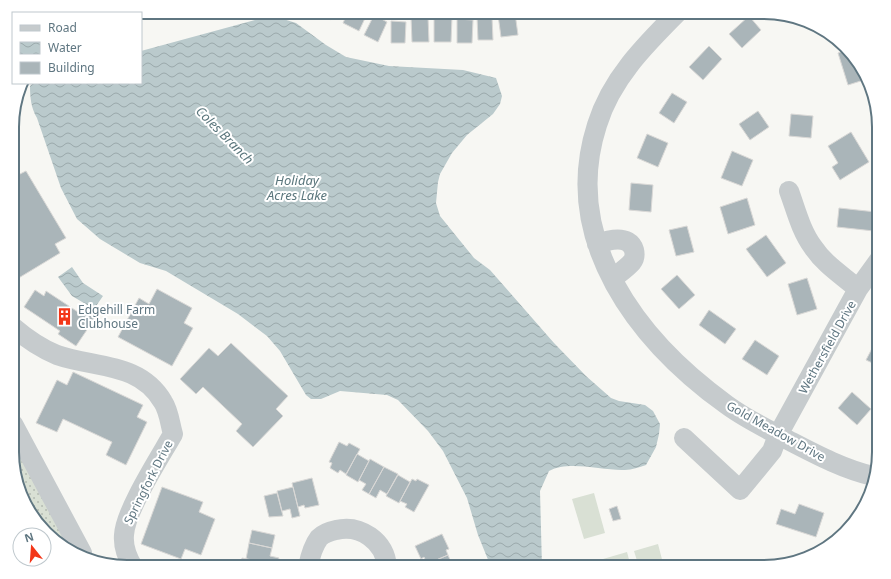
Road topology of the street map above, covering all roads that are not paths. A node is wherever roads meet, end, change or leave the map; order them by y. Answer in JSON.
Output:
{"nodes":[{"id":1,"x":671,"y":19,"type":"edge"},
{"id":2,"x":789,"y":191,"type":"dead end"},
{"id":3,"x":597,"y":244,"type":"junction"},
{"id":4,"x":872,"y":270,"type":"edge"},
{"id":5,"x":612,"y":279,"type":"junction"},
{"id":6,"x":858,"y":289,"type":"junction"},
{"id":7,"x":19,"y":332,"type":"edge"},
{"id":8,"x":19,"y":435,"type":"edge"},
{"id":9,"x":778,"y":435,"type":"junction"},
{"id":10,"x":684,"y":438,"type":"dead end"},
{"id":11,"x":869,"y":475,"type":"edge"},
{"id":12,"x":80,"y":549,"type":"edge"},
{"id":13,"x":130,"y":560,"type":"edge"},
{"id":14,"x":310,"y":560,"type":"edge"},
{"id":15,"x":385,"y":560,"type":"edge"}],
"edges":[{"from":1,"to":3,"type":"street","name":"Gold Meadow Drive"},
{"from":2,"to":6,"type":"street"},
{"from":3,"to":5,"type":"street","name":"Gold Meadow Drive"},
{"from":3,"to":5,"type":"street"},
{"from":4,"to":6,"type":"street","name":"Wethersfield Drive"},
{"from":5,"to":9,"type":"street","name":"Gold Meadow Drive"},
{"from":6,"to":9,"type":"street","name":"Wethersfield Drive"},
{"from":7,"to":13,"type":"street","name":"Springfork Drive"},
{"from":8,"to":12,"type":"street"},
{"from":9,"to":10,"type":"street","name":"Wethersfield Drive"},
{"from":9,"to":11,"type":"street","name":"Gold Meadow Drive"},
{"from":14,"to":15,"type":"street"}]}
